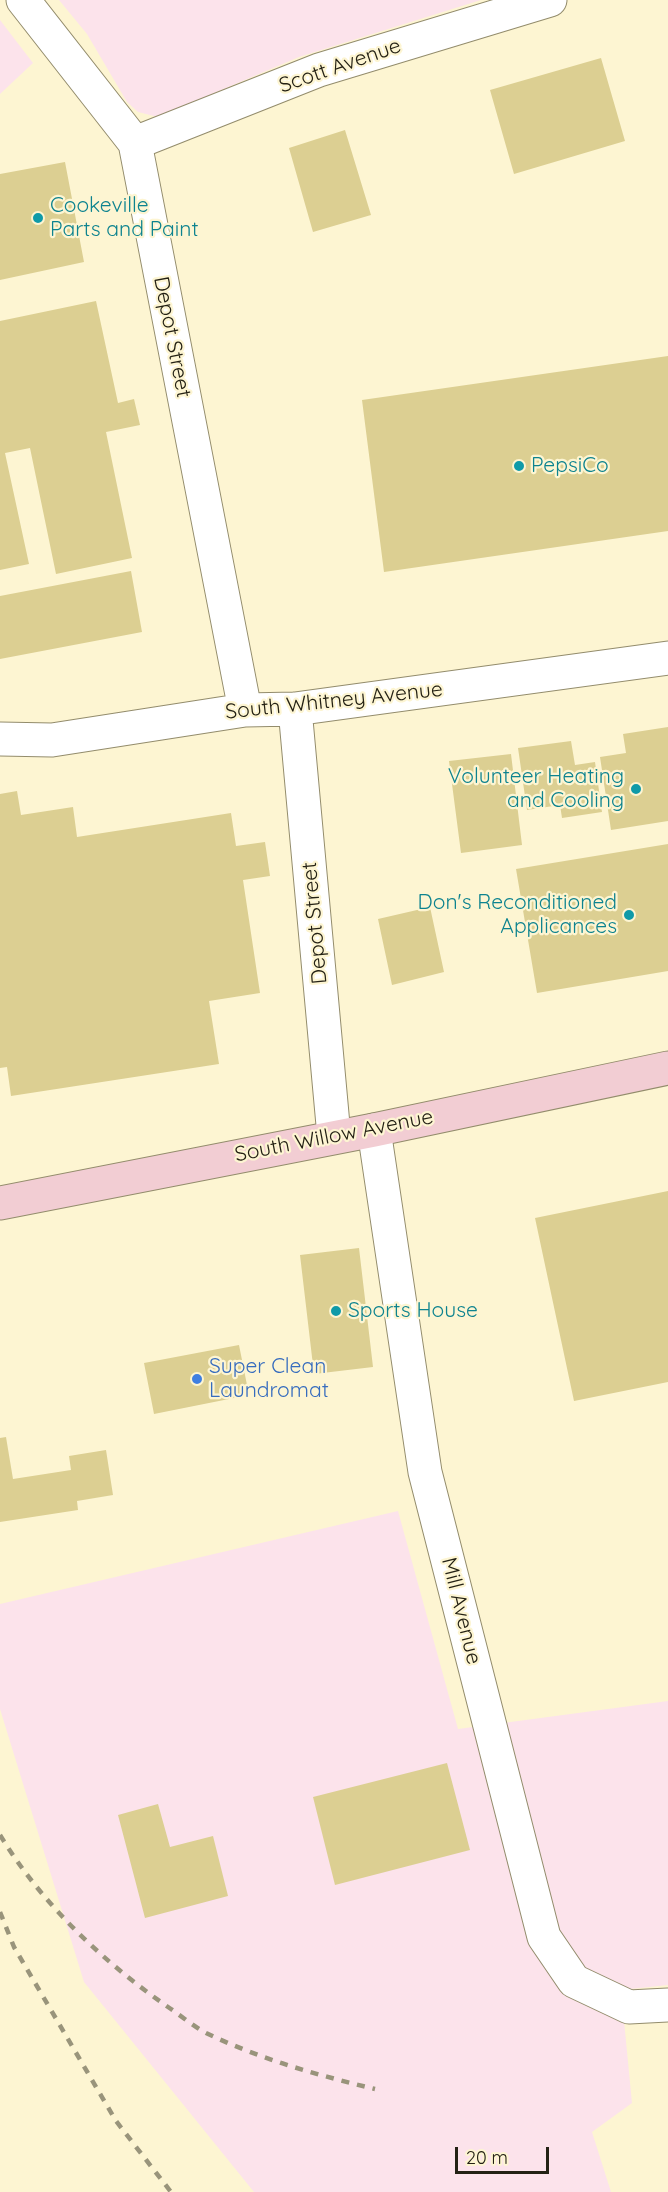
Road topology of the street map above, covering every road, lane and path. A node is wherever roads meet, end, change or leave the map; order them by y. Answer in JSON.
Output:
{"nodes":[{"id":1,"x":23,"y":0,"type":"edge"},
{"id":2,"x":550,"y":0,"type":"edge"},
{"id":3,"x":135,"y":143,"type":"junction"},
{"id":4,"x":668,"y":658,"type":"edge"},
{"id":5,"x":296,"y":709,"type":"junction"},
{"id":6,"x":245,"y":710,"type":"junction"},
{"id":7,"x":0,"y":739,"type":"edge"},
{"id":8,"x":668,"y":1068,"type":"edge"},
{"id":9,"x":374,"y":1130,"type":"junction"},
{"id":10,"x":334,"y":1136,"type":"junction"},
{"id":11,"x":0,"y":1203,"type":"edge"},
{"id":12,"x":668,"y":2005,"type":"edge"}],
"edges":[{"from":1,"to":3,"type":"street","name":"Depot Street"},
{"from":2,"to":3,"type":"street","name":"Scott Avenue"},
{"from":3,"to":6,"type":"street","name":"Depot Street"},
{"from":4,"to":5,"type":"street","name":"South Whitney Avenue"},
{"from":5,"to":6,"type":"street","name":"South Whitney Avenue"},
{"from":5,"to":10,"type":"street","name":"Depot Street"},
{"from":6,"to":7,"type":"street","name":"South Whitney Avenue"},
{"from":8,"to":9,"type":"main road","name":"South Willow Avenue"},
{"from":9,"to":10,"type":"main road","name":"South Willow Avenue"},
{"from":9,"to":12,"type":"street","name":"Mill Avenue"},
{"from":10,"to":11,"type":"main road","name":"South Willow Avenue"}]}
